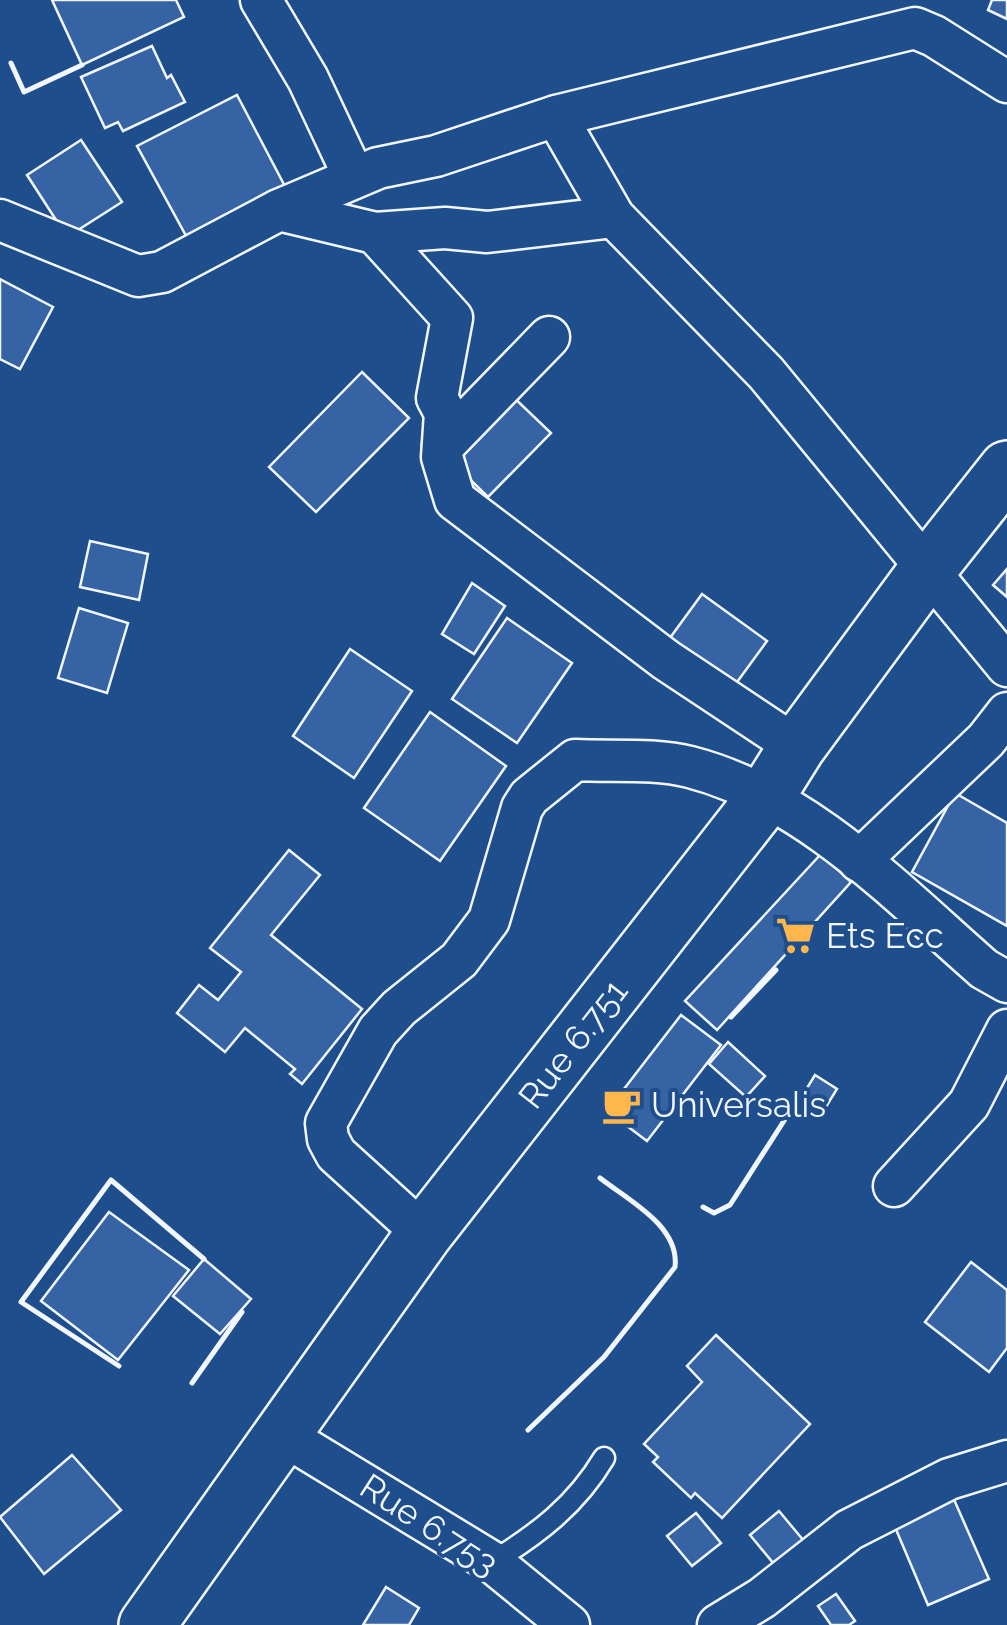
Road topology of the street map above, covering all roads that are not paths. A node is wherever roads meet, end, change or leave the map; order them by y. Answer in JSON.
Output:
{"nodes":[{"id":1,"x":261,"y":0,"type":"edge"},
{"id":2,"x":908,"y":14,"type":"edge"},
{"id":3,"x":1007,"y":82,"type":"edge"},
{"id":4,"x":556,"y":116,"type":"junction"},
{"id":5,"x":354,"y":177,"type":"junction"},
{"id":6,"x":279,"y":210,"type":"junction"},
{"id":7,"x":614,"y":217,"type":"junction"},
{"id":8,"x":0,"y":220,"type":"edge"},
{"id":9,"x":375,"y":233,"type":"junction"},
{"id":10,"x":549,"y":337,"type":"dead end"},
{"id":11,"x":443,"y":446,"type":"junction"},
{"id":12,"x":1007,"y":469,"type":"edge"},
{"id":13,"x":928,"y":569,"type":"junction"},
{"id":14,"x":1007,"y":666,"type":"edge"},
{"id":15,"x":1007,"y":713,"type":"edge"},
{"id":16,"x":797,"y":747,"type":"junction"},
{"id":17,"x":767,"y":795,"type":"junction"},
{"id":18,"x":859,"y":861,"type":"junction"},
{"id":19,"x":1007,"y":982,"type":"edge"},
{"id":20,"x":1007,"y":1030,"type":"edge"},
{"id":21,"x":894,"y":1186,"type":"dead end"},
{"id":22,"x":424,"y":1234,"type":"junction"},
{"id":23,"x":283,"y":1435,"type":"junction"},
{"id":24,"x":604,"y":1458,"type":"dead end"},
{"id":25,"x":1007,"y":1461,"type":"edge"},
{"id":26,"x":492,"y":1562,"type":"junction"},
{"id":27,"x":147,"y":1625,"type":"edge"},
{"id":28,"x":569,"y":1625,"type":"edge"},
{"id":29,"x":718,"y":1625,"type":"edge"}],
"edges":[{"from":1,"to":5,"type":"street"},
{"from":2,"to":3,"type":"street"},
{"from":2,"to":4,"type":"street"},
{"from":4,"to":5,"type":"street"},
{"from":4,"to":7,"type":"street"},
{"from":5,"to":6,"type":"street"},
{"from":6,"to":8,"type":"street"},
{"from":6,"to":9,"type":"street"},
{"from":7,"to":9,"type":"street"},
{"from":7,"to":13,"type":"street"},
{"from":9,"to":11,"type":"street"},
{"from":10,"to":11,"type":"street"},
{"from":11,"to":16,"type":"street"},
{"from":12,"to":13,"type":"main road","name":"Rue 6.751"},
{"from":13,"to":14,"type":"street"},
{"from":13,"to":16,"type":"main road","name":"Rue 6.751"},
{"from":15,"to":18,"type":"street"},
{"from":16,"to":17,"type":"main road","name":"Rue 6.751"},
{"from":17,"to":18,"type":"street"},
{"from":17,"to":22,"type":"main road","name":"Rue 6.751"},
{"from":17,"to":22,"type":"street"},
{"from":18,"to":19,"type":"street"},
{"from":20,"to":21,"type":"street"},
{"from":22,"to":23,"type":"main road","name":"Rue 6.751"},
{"from":23,"to":26,"type":"street","name":"Rue 6.753"},
{"from":23,"to":27,"type":"main road","name":"Rue 6.751"},
{"from":24,"to":26,"type":"lane"},
{"from":25,"to":29,"type":"street"},
{"from":26,"to":28,"type":"street","name":"Rue 6.753"}]}
